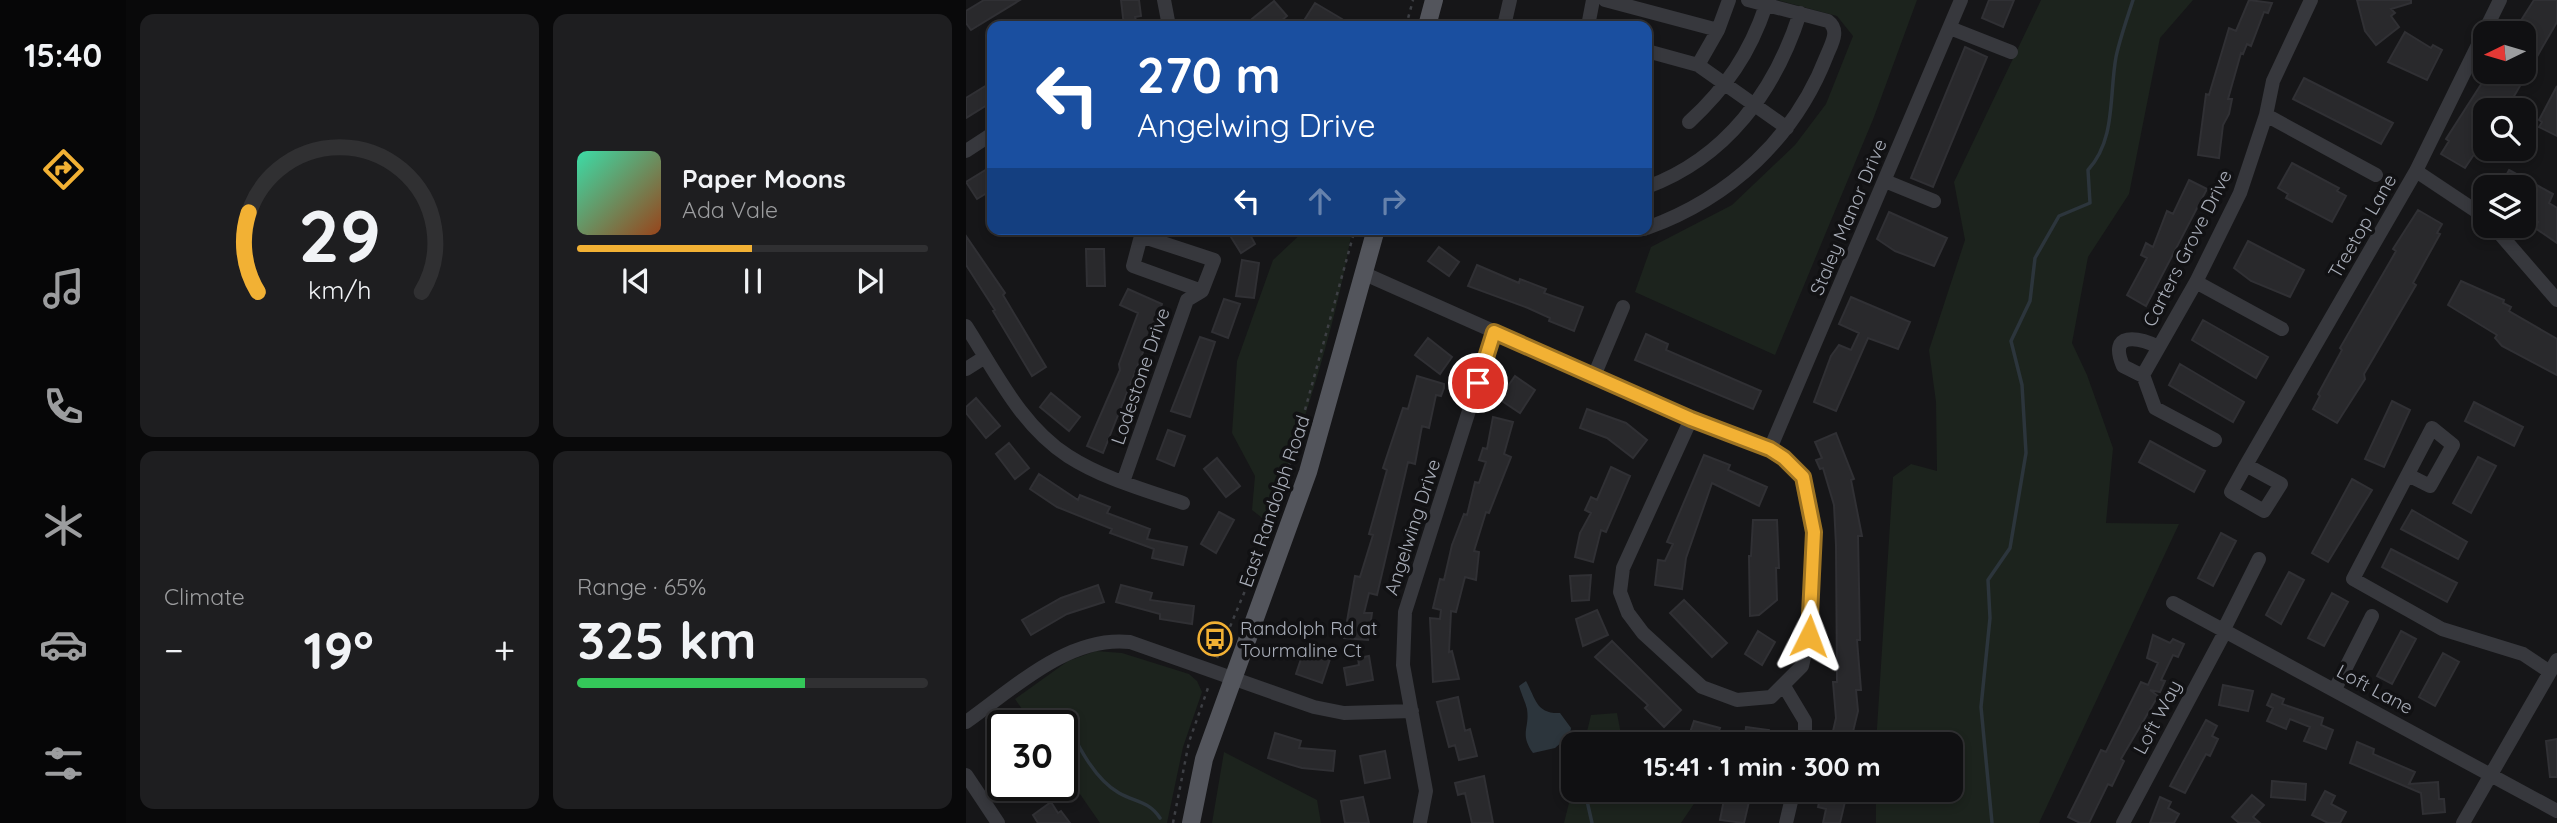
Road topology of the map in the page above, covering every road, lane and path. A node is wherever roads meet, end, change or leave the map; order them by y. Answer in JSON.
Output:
{"nodes":[{"id":1,"x":1164,"y":0,"type":"edge"},
{"id":2,"x":1413,"y":0,"type":"edge"},
{"id":3,"x":1434,"y":0,"type":"edge"},
{"id":4,"x":1510,"y":0,"type":"edge"},
{"id":5,"x":1593,"y":0,"type":"edge"},
{"id":6,"x":1605,"y":0,"type":"edge"},
{"id":7,"x":1730,"y":0,"type":"edge"},
{"id":8,"x":1748,"y":0,"type":"edge"},
{"id":9,"x":1961,"y":0,"type":"edge"},
{"id":10,"x":2311,"y":0,"type":"edge"},
{"id":11,"x":2500,"y":0,"type":"edge"},
{"id":12,"x":1766,"y":5,"type":"junction"},
{"id":13,"x":1800,"y":13,"type":"junction"},
{"id":14,"x":1168,"y":21,"type":"edge"},
{"id":15,"x":1407,"y":21,"type":"edge"},
{"id":16,"x":1428,"y":21,"type":"edge"},
{"id":17,"x":1505,"y":21,"type":"edge"},
{"id":18,"x":1589,"y":21,"type":"edge"},
{"id":19,"x":1950,"y":28,"type":"junction"},
{"id":20,"x":1718,"y":30,"type":"junction"},
{"id":21,"x":1652,"y":52,"type":"edge"},
{"id":22,"x":2011,"y":52,"type":"dead end"},
{"id":23,"x":1698,"y":65,"type":"junction"},
{"id":24,"x":1727,"y":83,"type":"junction"},
{"id":25,"x":1755,"y":104,"type":"junction"},
{"id":26,"x":2266,"y":114,"type":"junction"},
{"id":27,"x":1689,"y":122,"type":"dead end"},
{"id":28,"x":1787,"y":128,"type":"junction"},
{"id":29,"x":987,"y":137,"type":"edge"},
{"id":30,"x":966,"y":151,"type":"edge"},
{"id":31,"x":2416,"y":171,"type":"junction"},
{"id":32,"x":2376,"y":175,"type":"dead end"},
{"id":33,"x":1885,"y":181,"type":"junction"},
{"id":34,"x":1652,"y":185,"type":"edge"},
{"id":35,"x":1934,"y":201,"type":"dead end"},
{"id":36,"x":2473,"y":209,"type":"edge"},
{"id":37,"x":1652,"y":227,"type":"edge"},
{"id":38,"x":1353,"y":235,"type":"edge"},
{"id":39,"x":1375,"y":235,"type":"edge"},
{"id":40,"x":2503,"y":238,"type":"edge"},
{"id":41,"x":1365,"y":274,"type":"junction"},
{"id":42,"x":2196,"y":282,"type":"junction"},
{"id":43,"x":1202,"y":291,"type":"junction"},
{"id":44,"x":2557,"y":300,"type":"edge"},
{"id":45,"x":1623,"y":307,"type":"dead end"},
{"id":46,"x":966,"y":326,"type":"edge"},
{"id":47,"x":2282,"y":329,"type":"dead end"},
{"id":48,"x":1494,"y":332,"type":"junction"},
{"id":49,"x":2159,"y":347,"type":"junction"},
{"id":50,"x":985,"y":357,"type":"junction"},
{"id":51,"x":966,"y":369,"type":"edge"},
{"id":52,"x":1594,"y":376,"type":"junction"},
{"id":53,"x":2143,"y":376,"type":"junction"},
{"id":54,"x":1691,"y":419,"type":"junction"},
{"id":55,"x":2215,"y":440,"type":"dead end"},
{"id":56,"x":1770,"y":449,"type":"junction"},
{"id":57,"x":2246,"y":465,"type":"dead end"},
{"id":58,"x":2408,"y":475,"type":"dead end"},
{"id":59,"x":1123,"y":482,"type":"junction"},
{"id":60,"x":1182,"y":503,"type":"dead end"},
{"id":61,"x":2259,"y":559,"type":"dead end"},
{"id":62,"x":2173,"y":603,"type":"dead end"},
{"id":63,"x":2372,"y":616,"type":"dead end"},
{"id":64,"x":2225,"y":629,"type":"junction"},
{"id":65,"x":2553,"y":666,"type":"edge"},
{"id":66,"x":1213,"y":672,"type":"junction"},
{"id":67,"x":1233,"y":679,"type":"junction"},
{"id":68,"x":1784,"y":686,"type":"junction"},
{"id":69,"x":2336,"y":690,"type":"junction"},
{"id":70,"x":1412,"y":711,"type":"junction"},
{"id":71,"x":966,"y":722,"type":"edge"},
{"id":72,"x":1805,"y":732,"type":"edge"},
{"id":73,"x":2491,"y":774,"type":"junction"},
{"id":74,"x":966,"y":775,"type":"edge"},
{"id":75,"x":1791,"y":802,"type":"edge"},
{"id":76,"x":2557,"y":811,"type":"edge"},
{"id":77,"x":1420,"y":822,"type":"edge"},
{"id":78,"x":998,"y":823,"type":"edge"},
{"id":79,"x":1173,"y":823,"type":"edge"},
{"id":80,"x":1191,"y":823,"type":"edge"},
{"id":81,"x":1786,"y":823,"type":"edge"},
{"id":82,"x":2123,"y":823,"type":"edge"},
{"id":83,"x":2463,"y":823,"type":"edge"}],
"edges":[{"from":1,"to":14,"type":"street"},
{"from":2,"to":15,"type":"path"},
{"from":3,"to":16,"type":"main road"},
{"from":4,"to":17,"type":"street"},
{"from":5,"to":18,"type":"street"},
{"from":6,"to":20,"type":"street"},
{"from":7,"to":20,"type":"street"},
{"from":8,"to":12,"type":"street"},
{"from":9,"to":19,"type":"street","name":"Staley Manor Drive"},
{"from":10,"to":26,"type":"street","name":"Carters Grove Drive"},
{"from":11,"to":31,"type":"street","name":"Treetop Lane"},
{"from":12,"to":13,"type":"street"},
{"from":12,"to":24,"type":"street"},
{"from":13,"to":25,"type":"street"},
{"from":13,"to":28,"type":"street"},
{"from":19,"to":22,"type":"street"},
{"from":19,"to":33,"type":"street","name":"Staley Manor Drive"},
{"from":20,"to":23,"type":"street"},
{"from":21,"to":23,"type":"street"},
{"from":23,"to":24,"type":"street"},
{"from":24,"to":25,"type":"street"},
{"from":24,"to":27,"type":"street"},
{"from":25,"to":28,"type":"street"},
{"from":25,"to":34,"type":"street"},
{"from":26,"to":32,"type":"street"},
{"from":26,"to":42,"type":"street","name":"Carters Grove Drive"},
{"from":28,"to":37,"type":"street"},
{"from":29,"to":30,"type":"street"},
{"from":31,"to":36,"type":"street"},
{"from":31,"to":57,"type":"street","name":"Treetop Lane"},
{"from":33,"to":35,"type":"street"},
{"from":33,"to":56,"type":"street","name":"Staley Manor Drive"},
{"from":38,"to":66,"type":"path"},
{"from":39,"to":41,"type":"main road","name":"East Randolph Road"},
{"from":40,"to":44,"type":"street"},
{"from":41,"to":48,"type":"street"},
{"from":41,"to":67,"type":"main road","name":"East Randolph Road"},
{"from":42,"to":47,"type":"street"},
{"from":42,"to":49,"type":"street","name":"Carters Grove Drive"},
{"from":43,"to":43,"type":"street","name":"Lodestone Drive"},
{"from":43,"to":59,"type":"street","name":"Lodestone Drive"},
{"from":45,"to":52,"type":"street"},
{"from":46,"to":50,"type":"street"},
{"from":48,"to":52,"type":"street"},
{"from":48,"to":70,"type":"street","name":"Angelwing Drive"},
{"from":49,"to":53,"type":"street","name":"Carters Grove Drive"},
{"from":49,"to":53,"type":"street"},
{"from":50,"to":51,"type":"street"},
{"from":50,"to":59,"type":"street"},
{"from":52,"to":54,"type":"street"},
{"from":53,"to":55,"type":"street"},
{"from":54,"to":56,"type":"street"},
{"from":54,"to":68,"type":"street"},
{"from":56,"to":68,"type":"street"},
{"from":58,"to":65,"type":"street"},
{"from":59,"to":60,"type":"street"},
{"from":61,"to":64,"type":"street","name":"Loft Way"},
{"from":62,"to":64,"type":"street","name":"Loft Lane"},
{"from":63,"to":69,"type":"street"},
{"from":64,"to":69,"type":"street","name":"Loft Lane"},
{"from":64,"to":82,"type":"street","name":"Loft Way"},
{"from":65,"to":73,"type":"street"},
{"from":66,"to":67,"type":"street"},
{"from":66,"to":71,"type":"street"},
{"from":66,"to":79,"type":"path"},
{"from":67,"to":70,"type":"street"},
{"from":67,"to":80,"type":"main road","name":"East Randolph Road"},
{"from":68,"to":72,"type":"street"},
{"from":69,"to":73,"type":"street","name":"Loft Lane"},
{"from":70,"to":77,"type":"street","name":"Angelwing Drive"},
{"from":73,"to":76,"type":"street","name":"Loft Lane"},
{"from":73,"to":83,"type":"street"},
{"from":74,"to":78,"type":"street"},
{"from":75,"to":81,"type":"street"}]}
